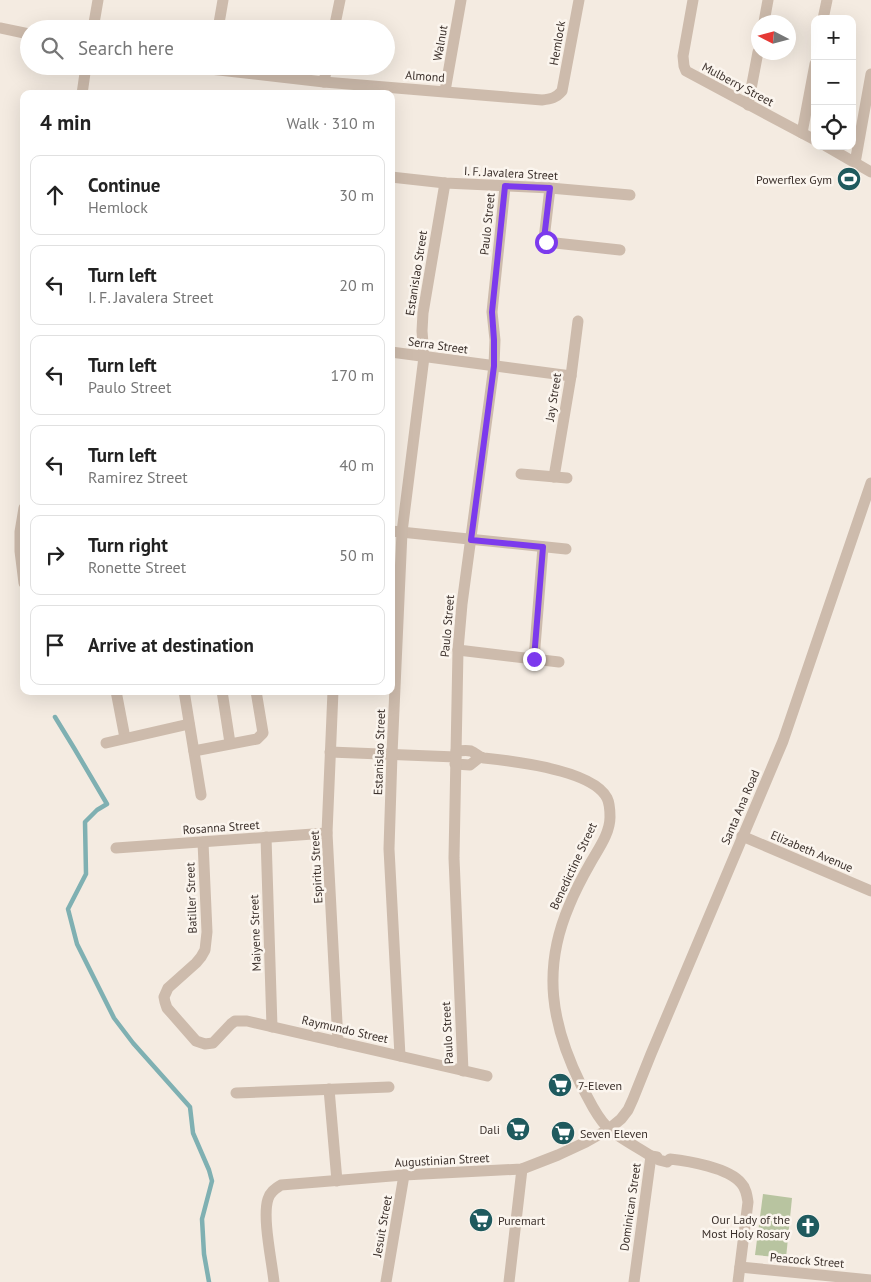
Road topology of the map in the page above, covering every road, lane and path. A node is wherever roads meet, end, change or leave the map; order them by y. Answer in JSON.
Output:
{"nodes":[{"id":1,"x":98,"y":0,"type":"edge"},
{"id":2,"x":223,"y":0,"type":"edge"},
{"id":3,"x":340,"y":0,"type":"edge"},
{"id":4,"x":461,"y":0,"type":"edge"},
{"id":5,"x":579,"y":0,"type":"edge"},
{"id":6,"x":693,"y":0,"type":"edge"},
{"id":7,"x":768,"y":0,"type":"edge"},
{"id":8,"x":827,"y":0,"type":"edge"},
{"id":9,"x":765,"y":15,"type":"edge"},
{"id":10,"x":824,"y":15,"type":"edge"},
{"id":11,"x":95,"y":20,"type":"edge"},
{"id":12,"x":220,"y":20,"type":"edge"},
{"id":13,"x":336,"y":20,"type":"edge"},
{"id":14,"x":0,"y":28,"type":"edge"},
{"id":15,"x":20,"y":32,"type":"edge"},
{"id":16,"x":756,"y":60,"type":"edge"},
{"id":17,"x":871,"y":74,"type":"edge"},
{"id":18,"x":85,"y":75,"type":"edge"},
{"id":19,"x":267,"y":75,"type":"edge"},
{"id":20,"x":325,"y":75,"type":"edge"},
{"id":21,"x":324,"y":82,"type":"junction"},
{"id":22,"x":811,"y":85,"type":"edge"},
{"id":23,"x":83,"y":90,"type":"edge"},
{"id":24,"x":445,"y":91,"type":"junction"},
{"id":25,"x":562,"y":91,"type":"joint"},
{"id":26,"x":748,"y":105,"type":"junction"},
{"id":27,"x":802,"y":133,"type":"junction"},
{"id":28,"x":811,"y":138,"type":"edge"},
{"id":29,"x":833,"y":150,"type":"edge"},
{"id":30,"x":855,"y":163,"type":"junction"},
{"id":31,"x":871,"y":172,"type":"edge"},
{"id":32,"x":395,"y":178,"type":"edge"},
{"id":33,"x":445,"y":183,"type":"junction"},
{"id":34,"x":505,"y":186,"type":"junction"},
{"id":35,"x":550,"y":188,"type":"junction"},
{"id":36,"x":630,"y":195,"type":"dead end"},
{"id":37,"x":620,"y":250,"type":"dead end"},
{"id":38,"x":578,"y":321,"type":"dead end"},
{"id":39,"x":395,"y":353,"type":"edge"},
{"id":40,"x":424,"y":357,"type":"junction"},
{"id":41,"x":494,"y":366,"type":"junction"},
{"id":42,"x":571,"y":376,"type":"junction"},
{"id":43,"x":522,"y":474,"type":"dead end"},
{"id":44,"x":554,"y":477,"type":"junction"},
{"id":45,"x":567,"y":478,"type":"dead end"},
{"id":46,"x":871,"y":483,"type":"edge"},
{"id":47,"x":397,"y":531,"type":"edge"},
{"id":48,"x":20,"y":532,"type":"edge"},
{"id":49,"x":471,"y":540,"type":"junction"},
{"id":50,"x":543,"y":547,"type":"junction"},
{"id":51,"x":566,"y":549,"type":"dead end"},
{"id":52,"x":20,"y":551,"type":"edge"},
{"id":53,"x":395,"y":620,"type":"edge"},
{"id":54,"x":458,"y":650,"type":"junction"},
{"id":55,"x":534,"y":659,"type":"junction"},
{"id":56,"x":559,"y":662,"type":"dead end"},
{"id":57,"x":117,"y":695,"type":"edge"},
{"id":58,"x":185,"y":695,"type":"edge"},
{"id":59,"x":223,"y":695,"type":"edge"},
{"id":60,"x":257,"y":695,"type":"edge"},
{"id":61,"x":333,"y":695,"type":"edge"},
{"id":62,"x":393,"y":695,"type":"edge"},
{"id":63,"x":189,"y":724,"type":"junction"},
{"id":64,"x":126,"y":738,"type":"junction"},
{"id":65,"x":106,"y":743,"type":"dead end"},
{"id":66,"x":230,"y":743,"type":"junction"},
{"id":67,"x":194,"y":751,"type":"junction"},
{"id":68,"x":330,"y":752,"type":"junction"},
{"id":69,"x":392,"y":754,"type":"junction"},
{"id":70,"x":455,"y":757,"type":"junction"},
{"id":71,"x":201,"y":795,"type":"dead end"},
{"id":72,"x":328,"y":833,"type":"junction"},
{"id":73,"x":742,"y":836,"type":"junction"},
{"id":74,"x":266,"y":837,"type":"junction"},
{"id":75,"x":203,"y":842,"type":"junction"},
{"id":76,"x":116,"y":848,"type":"dead end"},
{"id":77,"x":871,"y":891,"type":"edge"},
{"id":78,"x":272,"y":1027,"type":"junction"},
{"id":79,"x":338,"y":1042,"type":"junction"},
{"id":80,"x":205,"y":1044,"type":"joint"},
{"id":81,"x":400,"y":1056,"type":"junction"},
{"id":82,"x":463,"y":1071,"type":"junction"},
{"id":83,"x":487,"y":1076,"type":"dead end"},
{"id":84,"x":389,"y":1087,"type":"dead end"},
{"id":85,"x":329,"y":1089,"type":"junction"},
{"id":86,"x":236,"y":1093,"type":"dead end"},
{"id":87,"x":609,"y":1129,"type":"junction"},
{"id":88,"x":654,"y":1157,"type":"junction"},
{"id":89,"x":522,"y":1169,"type":"junction"},
{"id":90,"x":404,"y":1175,"type":"junction"},
{"id":91,"x":337,"y":1181,"type":"junction"},
{"id":92,"x":740,"y":1267,"type":"junction"},
{"id":93,"x":871,"y":1280,"type":"edge"},
{"id":94,"x":274,"y":1282,"type":"edge"},
{"id":95,"x":386,"y":1282,"type":"edge"},
{"id":96,"x":508,"y":1282,"type":"edge"},
{"id":97,"x":634,"y":1282,"type":"edge"},
{"id":98,"x":738,"y":1282,"type":"edge"}],
"edges":[{"from":1,"to":11,"type":"street"},
{"from":2,"to":12,"type":"street"},
{"from":3,"to":13,"type":"street"},
{"from":4,"to":24,"type":"street","name":"Walnut"},
{"from":5,"to":25,"type":"street","name":"Hemlock"},
{"from":6,"to":26,"type":"street","name":"Mulberry Street"},
{"from":7,"to":9,"type":"street"},
{"from":8,"to":10,"type":"street"},
{"from":14,"to":15,"type":"street"},
{"from":16,"to":26,"type":"street"},
{"from":17,"to":30,"type":"street"},
{"from":18,"to":23,"type":"street"},
{"from":19,"to":21,"type":"street","name":"Almond"},
{"from":20,"to":21,"type":"street"},
{"from":21,"to":24,"type":"street","name":"Almond"},
{"from":22,"to":27,"type":"street"},
{"from":24,"to":25,"type":"street","name":"Almond"},
{"from":26,"to":27,"type":"street","name":"Mulberry Street"},
{"from":27,"to":28,"type":"street","name":"Mulberry Street"},
{"from":29,"to":30,"type":"street"},
{"from":30,"to":31,"type":"street"},
{"from":32,"to":33,"type":"street","name":"I. F. Javalera Street"},
{"from":33,"to":34,"type":"street","name":"I. F. Javalera Street"},
{"from":33,"to":40,"type":"street","name":"Estanislao Street"},
{"from":34,"to":35,"type":"street","name":"I. F. Javalera Street"},
{"from":34,"to":41,"type":"street","name":"Paulo Street"},
{"from":35,"to":36,"type":"street","name":"I. F. Javalera Street"},
{"from":35,"to":37,"type":"street"},
{"from":38,"to":42,"type":"street","name":"Jay Street"},
{"from":39,"to":40,"type":"street","name":"Serra Street"},
{"from":40,"to":41,"type":"street","name":"Serra Street"},
{"from":40,"to":47,"type":"street","name":"Estanislao Street"},
{"from":41,"to":42,"type":"street","name":"Serra Street"},
{"from":41,"to":49,"type":"street","name":"Paulo Street"},
{"from":42,"to":44,"type":"street","name":"Jay Street"},
{"from":43,"to":44,"type":"street"},
{"from":44,"to":45,"type":"street"},
{"from":46,"to":73,"type":"street","name":"Santa Ana Road"},
{"from":47,"to":49,"type":"street"},
{"from":47,"to":53,"type":"street","name":"Estanislao Street"},
{"from":48,"to":52,"type":"street"},
{"from":49,"to":50,"type":"street"},
{"from":49,"to":54,"type":"street","name":"Paulo Street"},
{"from":50,"to":51,"type":"street"},
{"from":50,"to":55,"type":"street"},
{"from":54,"to":55,"type":"street"},
{"from":54,"to":70,"type":"street","name":"Paulo Street"},
{"from":55,"to":56,"type":"street"},
{"from":57,"to":64,"type":"street"},
{"from":58,"to":63,"type":"street"},
{"from":59,"to":66,"type":"street"},
{"from":60,"to":66,"type":"street"},
{"from":61,"to":68,"type":"street","name":"Espiritu Street"},
{"from":62,"to":69,"type":"street","name":"Estanislao Street"},
{"from":63,"to":64,"type":"street"},
{"from":63,"to":67,"type":"street"},
{"from":64,"to":65,"type":"street"},
{"from":66,"to":67,"type":"street"},
{"from":67,"to":71,"type":"street"},
{"from":68,"to":69,"type":"street","name":"Benedictine Street"},
{"from":68,"to":72,"type":"street","name":"Espiritu Street"},
{"from":69,"to":70,"type":"street","name":"Benedictine Street"},
{"from":69,"to":81,"type":"street","name":"Estanislao Street"},
{"from":70,"to":82,"type":"street","name":"Paulo Street"},
{"from":70,"to":87,"type":"street","name":"Benedictine Street"},
{"from":72,"to":74,"type":"street","name":"Rosanna Street"},
{"from":72,"to":79,"type":"street","name":"Espiritu Street"},
{"from":73,"to":77,"type":"street","name":"Elizabeth Avenue"},
{"from":73,"to":87,"type":"street","name":"Santa Ana Road"},
{"from":74,"to":75,"type":"street","name":"Rosanna Street"},
{"from":74,"to":78,"type":"street","name":"Maiyene Street"},
{"from":75,"to":76,"type":"street","name":"Rosanna Street"},
{"from":75,"to":80,"type":"street","name":"Batiller Street"},
{"from":78,"to":79,"type":"street","name":"Raymundo Street"},
{"from":78,"to":80,"type":"street","name":"Raymundo Street"},
{"from":79,"to":81,"type":"street","name":"Raymundo Street"},
{"from":81,"to":82,"type":"street","name":"Raymundo Street"},
{"from":82,"to":83,"type":"street","name":"Raymundo Street"},
{"from":84,"to":85,"type":"street"},
{"from":85,"to":86,"type":"street"},
{"from":85,"to":91,"type":"street"},
{"from":87,"to":88,"type":"street","name":"Dominican Street"},
{"from":87,"to":89,"type":"street","name":"Augustinian Street"},
{"from":88,"to":92,"type":"street"},
{"from":88,"to":97,"type":"street","name":"Dominican Street"},
{"from":89,"to":90,"type":"street","name":"Augustinian Street"},
{"from":89,"to":96,"type":"street"},
{"from":90,"to":91,"type":"street","name":"Augustinian Street"},
{"from":90,"to":95,"type":"street","name":"Jesuit Street"},
{"from":91,"to":94,"type":"street","name":"Augustinian Street"},
{"from":92,"to":93,"type":"street","name":"Peacock Street"},
{"from":92,"to":98,"type":"street"}]}
